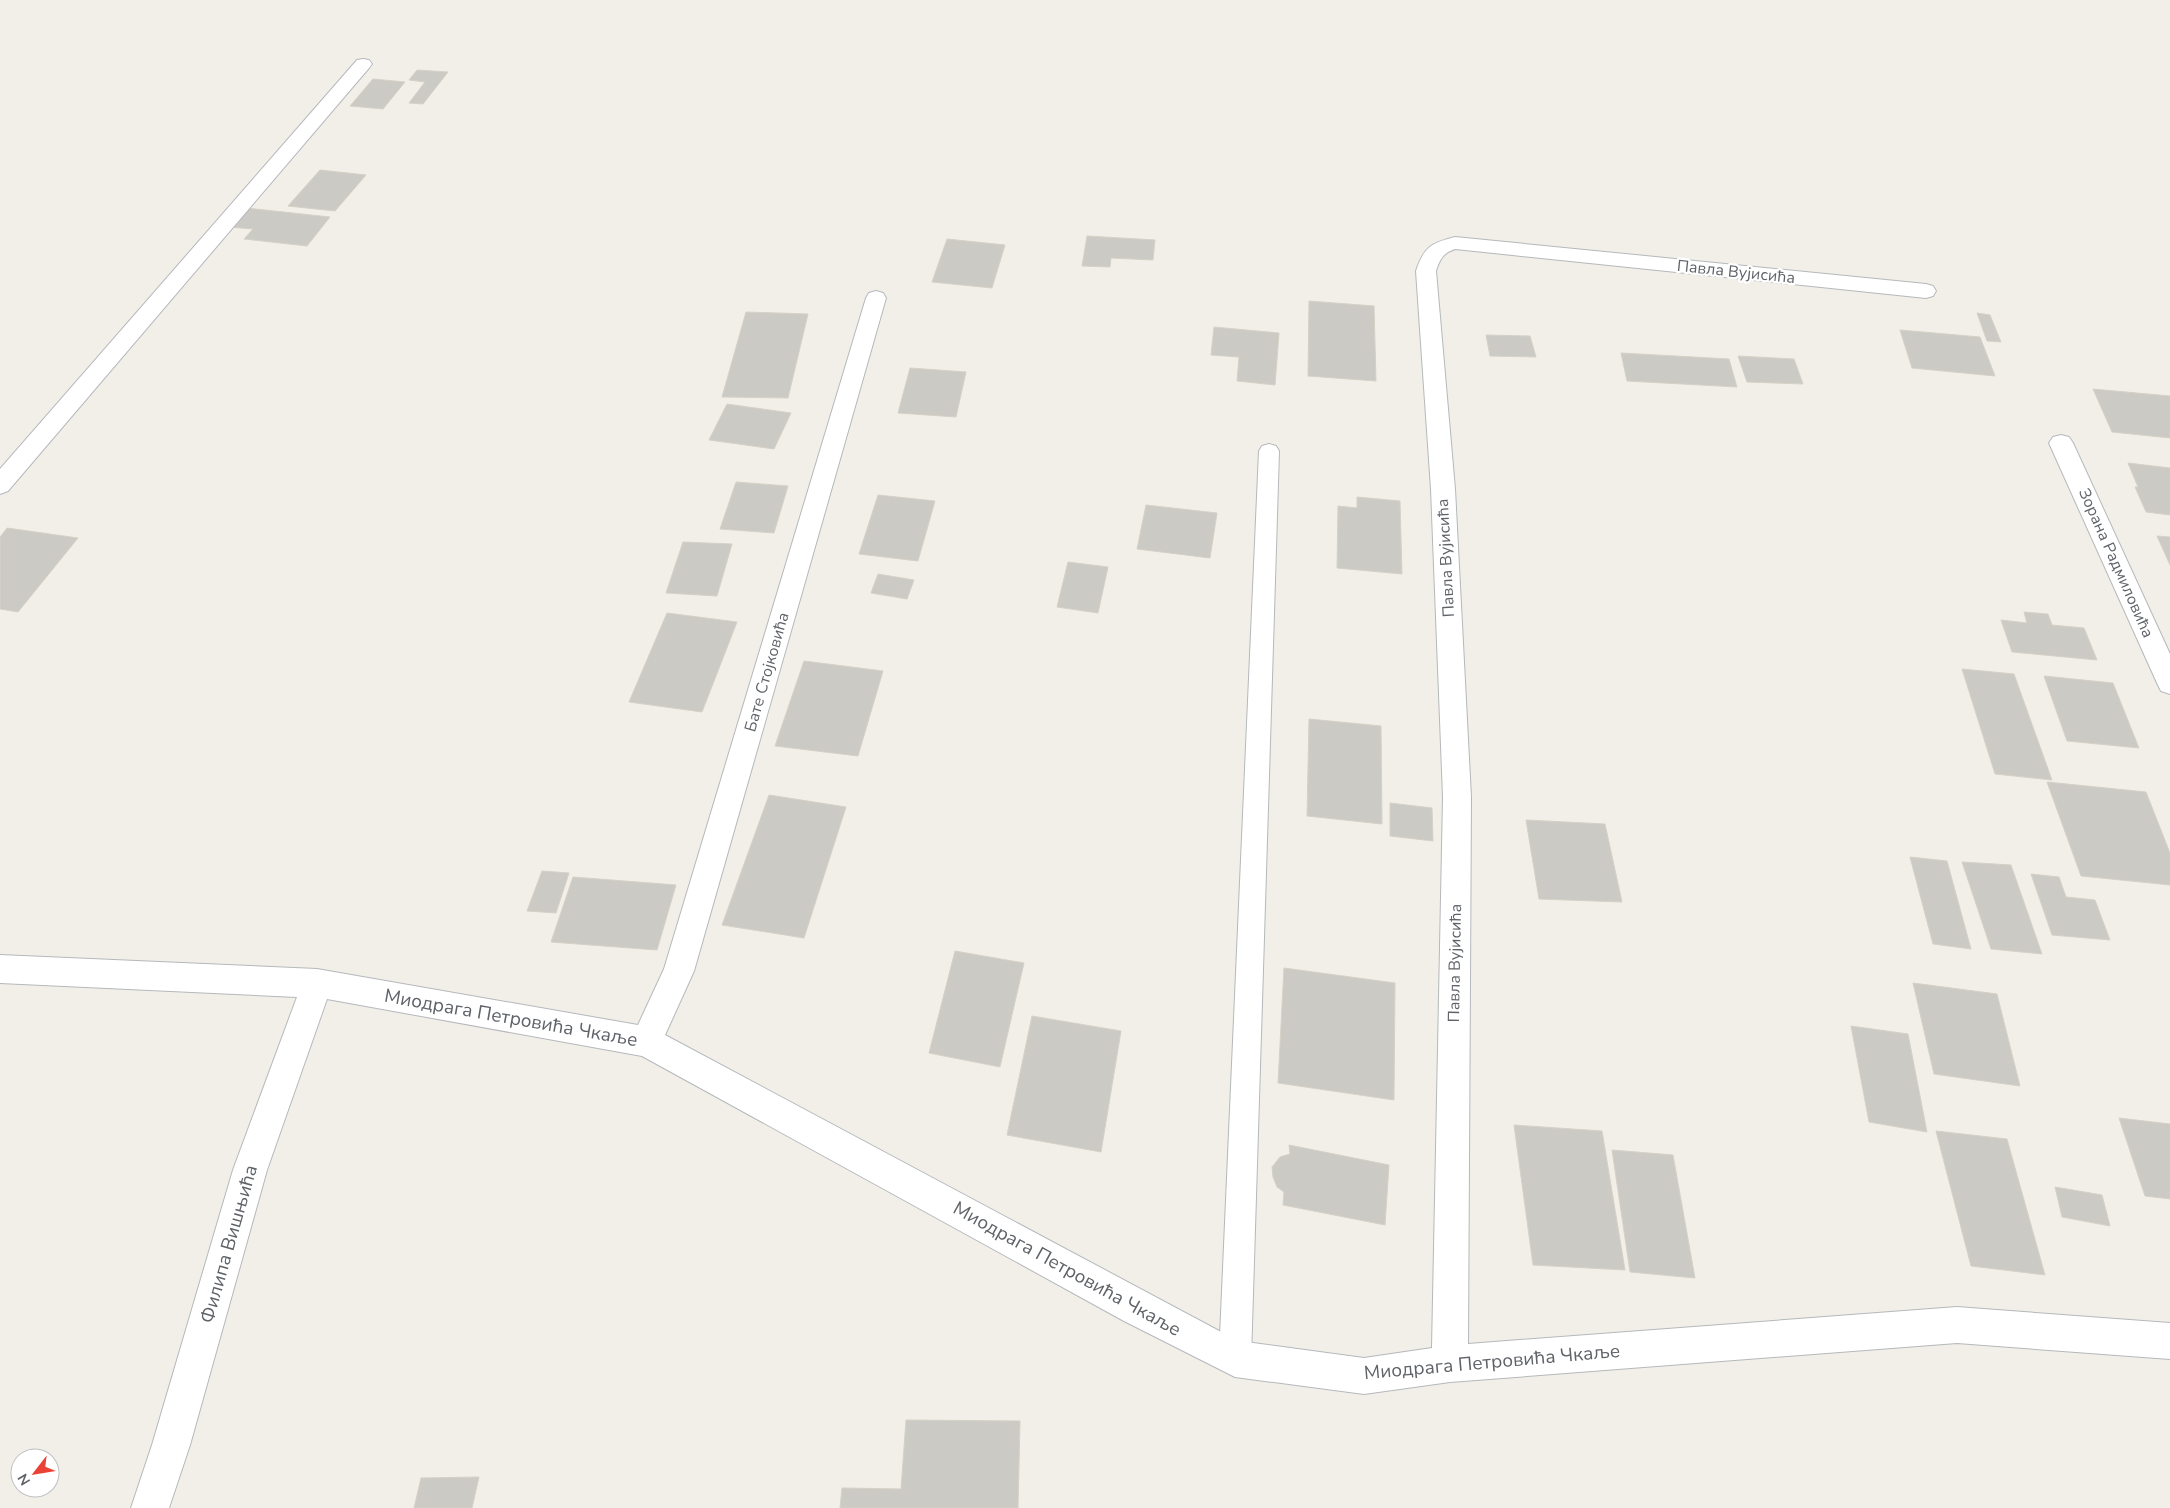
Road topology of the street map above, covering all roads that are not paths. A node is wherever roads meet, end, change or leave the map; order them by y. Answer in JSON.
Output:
{"nodes":[{"id":1,"x":363,"y":64,"type":"dead end"},
{"id":2,"x":1926,"y":291,"type":"dead end"},
{"id":3,"x":876,"y":298,"type":"dead end"},
{"id":4,"x":2061,"y":442,"type":"dead end"},
{"id":5,"x":1269,"y":451,"type":"dead end"},
{"id":6,"x":0,"y":485,"type":"edge"},
{"id":7,"x":2170,"y":683,"type":"edge"},
{"id":8,"x":0,"y":968,"type":"edge"},
{"id":9,"x":318,"y":983,"type":"junction"},
{"id":10,"x":646,"y":1042,"type":"junction"},
{"id":11,"x":2170,"y":1341,"type":"edge"},
{"id":12,"x":1235,"y":1359,"type":"junction"},
{"id":13,"x":1450,"y":1364,"type":"junction"},
{"id":14,"x":150,"y":1508,"type":"edge"}],
"edges":[{"from":1,"to":6,"type":"street"},
{"from":2,"to":13,"type":"street","name":"Павла Вујисића"},
{"from":3,"to":10,"type":"street","name":"Бате Стојковића"},
{"from":4,"to":7,"type":"street","name":"Зорана Радмиловића"},
{"from":5,"to":12,"type":"lane"},
{"from":8,"to":9,"type":"street","name":"Миодрага Петровића Чкаље"},
{"from":9,"to":10,"type":"street","name":"Миодрага Петровића Чкаље"},
{"from":9,"to":14,"type":"street","name":"Филипа Вишњића"},
{"from":10,"to":12,"type":"street","name":"Миодрага Петровића Чкаље"},
{"from":11,"to":13,"type":"street","name":"Миодрага Петровића Чкаље"},
{"from":12,"to":13,"type":"street","name":"Миодрага Петровића Чкаље"}]}
